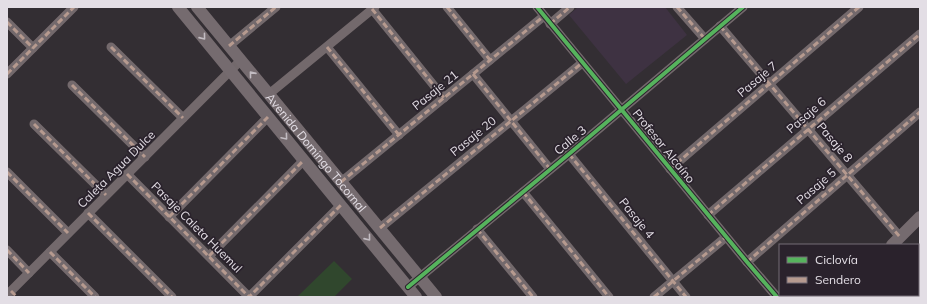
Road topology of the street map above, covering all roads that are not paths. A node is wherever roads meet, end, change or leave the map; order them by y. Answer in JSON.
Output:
{"nodes":[{"id":1,"x":74,"y":7,"type":"edge"},
{"id":2,"x":178,"y":7,"type":"edge"},
{"id":3,"x":197,"y":7,"type":"edge"},
{"id":4,"x":276,"y":7,"type":"edge"},
{"id":5,"x":447,"y":7,"type":"edge"},
{"id":6,"x":537,"y":7,"type":"edge"},
{"id":7,"x":570,"y":7,"type":"edge"},
{"id":8,"x":677,"y":7,"type":"edge"},
{"id":9,"x":743,"y":7,"type":"edge"},
{"id":10,"x":859,"y":7,"type":"edge"},
{"id":11,"x":373,"y":8,"type":"edge"},
{"id":12,"x":544,"y":16,"type":"junction"},
{"id":13,"x":7,"y":22,"type":"edge"},
{"id":14,"x":550,"y":24,"type":"junction"},
{"id":15,"x":720,"y":26,"type":"junction"},
{"id":16,"x":920,"y":34,"type":"edge"},
{"id":17,"x":705,"y":39,"type":"junction"},
{"id":18,"x":229,"y":46,"type":"junction"},
{"id":19,"x":111,"y":47,"type":"dead end"},
{"id":20,"x":327,"y":47,"type":"junction"},
{"id":21,"x":33,"y":48,"type":"junction"},
{"id":22,"x":241,"y":60,"type":"junction"},
{"id":23,"x":490,"y":60,"type":"junction"},
{"id":24,"x":582,"y":63,"type":"junction"},
{"id":25,"x":230,"y":71,"type":"junction"},
{"id":26,"x":7,"y":74,"type":"edge"},
{"id":27,"x":473,"y":74,"type":"junction"},
{"id":28,"x":769,"y":84,"type":"junction"},
{"id":29,"x":72,"y":85,"type":"dead end"},
{"id":30,"x":269,"y":94,"type":"junction"},
{"id":31,"x":444,"y":98,"type":"junction"},
{"id":32,"x":621,"y":110,"type":"junction"},
{"id":33,"x":920,"y":112,"type":"edge"},
{"id":34,"x":268,"y":117,"type":"junction"},
{"id":35,"x":183,"y":118,"type":"junction"},
{"id":36,"x":511,"y":121,"type":"junction"},
{"id":37,"x":34,"y":124,"type":"dead end"},
{"id":38,"x":808,"y":129,"type":"junction"},
{"id":39,"x":399,"y":135,"type":"junction"},
{"id":40,"x":569,"y":154,"type":"junction"},
{"id":41,"x":145,"y":156,"type":"junction"},
{"id":42,"x":304,"y":160,"type":"junction"},
{"id":43,"x":670,"y":169,"type":"junction"},
{"id":44,"x":550,"y":170,"type":"junction"},
{"id":45,"x":7,"y":172,"type":"edge"},
{"id":46,"x":127,"y":174,"type":"junction"},
{"id":47,"x":847,"y":175,"type":"junction"},
{"id":48,"x":341,"y":182,"type":"junction"},
{"id":49,"x":523,"y":192,"type":"junction"},
{"id":50,"x":106,"y":195,"type":"junction"},
{"id":51,"x":341,"y":205,"type":"junction"},
{"id":52,"x":88,"y":213,"type":"junction"},
{"id":53,"x":708,"y":215,"type":"junction"},
{"id":54,"x":169,"y":217,"type":"junction"},
{"id":55,"x":920,"y":217,"type":"edge"},
{"id":56,"x":380,"y":228,"type":"junction"},
{"id":57,"x":478,"y":229,"type":"junction"},
{"id":58,"x":68,"y":233,"type":"junction"},
{"id":59,"x":726,"y":237,"type":"junction"},
{"id":60,"x":896,"y":241,"type":"edge"},
{"id":61,"x":7,"y":250,"type":"edge"},
{"id":62,"x":50,"y":252,"type":"junction"},
{"id":63,"x":209,"y":256,"type":"junction"},
{"id":64,"x":746,"y":262,"type":"junction"},
{"id":65,"x":29,"y":273,"type":"junction"},
{"id":66,"x":420,"y":277,"type":"junction"},
{"id":67,"x":673,"y":281,"type":"junction"},
{"id":68,"x":408,"y":287,"type":"junction"},
{"id":69,"x":12,"y":294,"type":"edge"},
{"id":70,"x":433,"y":296,"type":"edge"},
{"id":71,"x":95,"y":297,"type":"edge"},
{"id":72,"x":172,"y":297,"type":"edge"},
{"id":73,"x":249,"y":297,"type":"edge"},
{"id":74,"x":416,"y":297,"type":"edge"},
{"id":75,"x":533,"y":297,"type":"edge"},
{"id":76,"x":609,"y":297,"type":"edge"},
{"id":77,"x":654,"y":297,"type":"edge"},
{"id":78,"x":686,"y":297,"type":"edge"},
{"id":79,"x":777,"y":297,"type":"edge"}],
"edges":[{"from":1,"to":21,"type":"street"},
{"from":2,"to":25,"type":"main road","name":"Avenida Domingo Tocornal","one_way":true},
{"from":3,"to":18,"type":"main road","name":"Avenida Domingo Tocornal"},
{"from":4,"to":18,"type":"street"},
{"from":5,"to":23,"type":"street"},
{"from":6,"to":12,"type":"street","name":"Profesor Alcaíno"},
{"from":7,"to":14,"type":"street"},
{"from":8,"to":17,"type":"street"},
{"from":9,"to":15,"type":"street","name":"Calle 3"},
{"from":10,"to":28,"type":"street","name":"Pasaje 7"},
{"from":11,"to":20,"type":"street"},
{"from":11,"to":31,"type":"street"},
{"from":12,"to":14,"type":"street","name":"Profesor Alcaíno"},
{"from":12,"to":23,"type":"street","name":"Pasaje 21"},
{"from":13,"to":21,"type":"street"},
{"from":14,"to":24,"type":"street","name":"Profesor Alcaíno"},
{"from":15,"to":17,"type":"street","name":"Calle 3"},
{"from":15,"to":28,"type":"street","name":"Pasaje 8"},
{"from":16,"to":38,"type":"street","name":"Pasaje 6"},
{"from":17,"to":32,"type":"street","name":"Calle 3"},
{"from":18,"to":22,"type":"main road","name":"Avenida Domingo Tocornal"},
{"from":19,"to":35,"type":"street"},
{"from":20,"to":30,"type":"street"},
{"from":20,"to":39,"type":"street"},
{"from":21,"to":26,"type":"street"},
{"from":22,"to":25,"type":"street","name":"Caleta Agua Dulce"},
{"from":30,"to":22,"type":"main road","name":"Avenida Domingo Tocornal","one_way":true},
{"from":23,"to":27,"type":"street","name":"Pasaje 21"},
{"from":24,"to":32,"type":"street","name":"Profesor Alcaíno"},
{"from":24,"to":36,"type":"street","name":"Pasaje 20"},
{"from":25,"to":34,"type":"main road","name":"Avenida Domingo Tocornal"},
{"from":25,"to":35,"type":"street","name":"Caleta Agua Dulce"},
{"from":27,"to":31,"type":"street","name":"Pasaje 21"},
{"from":27,"to":36,"type":"street"},
{"from":28,"to":38,"type":"street","name":"Pasaje 8"},
{"from":28,"to":43,"type":"street","name":"Pasaje 7"},
{"from":29,"to":41,"type":"street"},
{"from":30,"to":48,"type":"main road","name":"Avenida Domingo Tocornal"},
{"from":31,"to":39,"type":"street","name":"Pasaje 21"},
{"from":32,"to":40,"type":"street","name":"Calle 3"},
{"from":32,"to":43,"type":"street","name":"Profesor Alcaíno"},
{"from":33,"to":47,"type":"street","name":"Pasaje 5"},
{"from":34,"to":42,"type":"main road","name":"Avenida Domingo Tocornal","one_way":true},
{"from":34,"to":54,"type":"street"},
{"from":35,"to":41,"type":"street","name":"Caleta Agua Dulce"},
{"from":36,"to":44,"type":"street"},
{"from":36,"to":56,"type":"street","name":"Pasaje 20"},
{"from":37,"to":50,"type":"street"},
{"from":38,"to":47,"type":"street","name":"Pasaje 8"},
{"from":38,"to":53,"type":"street","name":"Pasaje 6"},
{"from":39,"to":48,"type":"street","name":"Pasaje 21"},
{"from":40,"to":44,"type":"street","name":"Calle 3"},
{"from":40,"to":67,"type":"street","name":"Pasaje 4"},
{"from":41,"to":46,"type":"street","name":"Caleta Agua Dulce"},
{"from":42,"to":51,"type":"main road","name":"Avenida Domingo Tocornal"},
{"from":42,"to":63,"type":"street"},
{"from":43,"to":53,"type":"street","name":"Profesor Alcaíno"},
{"from":44,"to":49,"type":"street","name":"Calle 3"},
{"from":45,"to":58,"type":"street"},
{"from":46,"to":50,"type":"street","name":"Caleta Agua Dulce"},
{"from":46,"to":54,"type":"street","name":"Pasaje Caleta Huemul"},
{"from":47,"to":60,"type":"street","name":"Pasaje 8"},
{"from":47,"to":64,"type":"street","name":"Pasaje 5"},
{"from":48,"to":56,"type":"main road","name":"Avenida Domingo Tocornal"},
{"from":49,"to":57,"type":"street","name":"Calle 3"},
{"from":49,"to":76,"type":"street"},
{"from":50,"to":52,"type":"street","name":"Caleta Agua Dulce"},
{"from":51,"to":68,"type":"main road","name":"Avenida Domingo Tocornal","one_way":true},
{"from":51,"to":73,"type":"street"},
{"from":52,"to":58,"type":"street","name":"Caleta Agua Dulce"},
{"from":52,"to":72,"type":"street"},
{"from":53,"to":59,"type":"street","name":"Profesor Alcaíno"},
{"from":54,"to":63,"type":"street","name":"Pasaje Caleta Huemul"},
{"from":55,"to":60,"type":"main road"},
{"from":56,"to":66,"type":"main road","name":"Avenida Domingo Tocornal"},
{"from":57,"to":66,"type":"street","name":"Calle 3"},
{"from":57,"to":75,"type":"street"},
{"from":58,"to":62,"type":"street","name":"Caleta Agua Dulce"},
{"from":59,"to":64,"type":"street","name":"Profesor Alcaíno"},
{"from":59,"to":67,"type":"street"},
{"from":61,"to":65,"type":"street"},
{"from":62,"to":65,"type":"street","name":"Caleta Agua Dulce"},
{"from":62,"to":71,"type":"street"},
{"from":63,"to":73,"type":"street","name":"Pasaje Caleta Huemul"},
{"from":64,"to":79,"type":"street","name":"Profesor Alcaíno"},
{"from":65,"to":69,"type":"street","name":"Caleta Agua Dulce"},
{"from":66,"to":68,"type":"street","name":"Calle 3"},
{"from":66,"to":70,"type":"main road","name":"Avenida Domingo Tocornal"},
{"from":67,"to":77,"type":"street"},
{"from":67,"to":78,"type":"street","name":"Pasaje 4"},
{"from":68,"to":74,"type":"main road","name":"Avenida Domingo Tocornal"}]}
